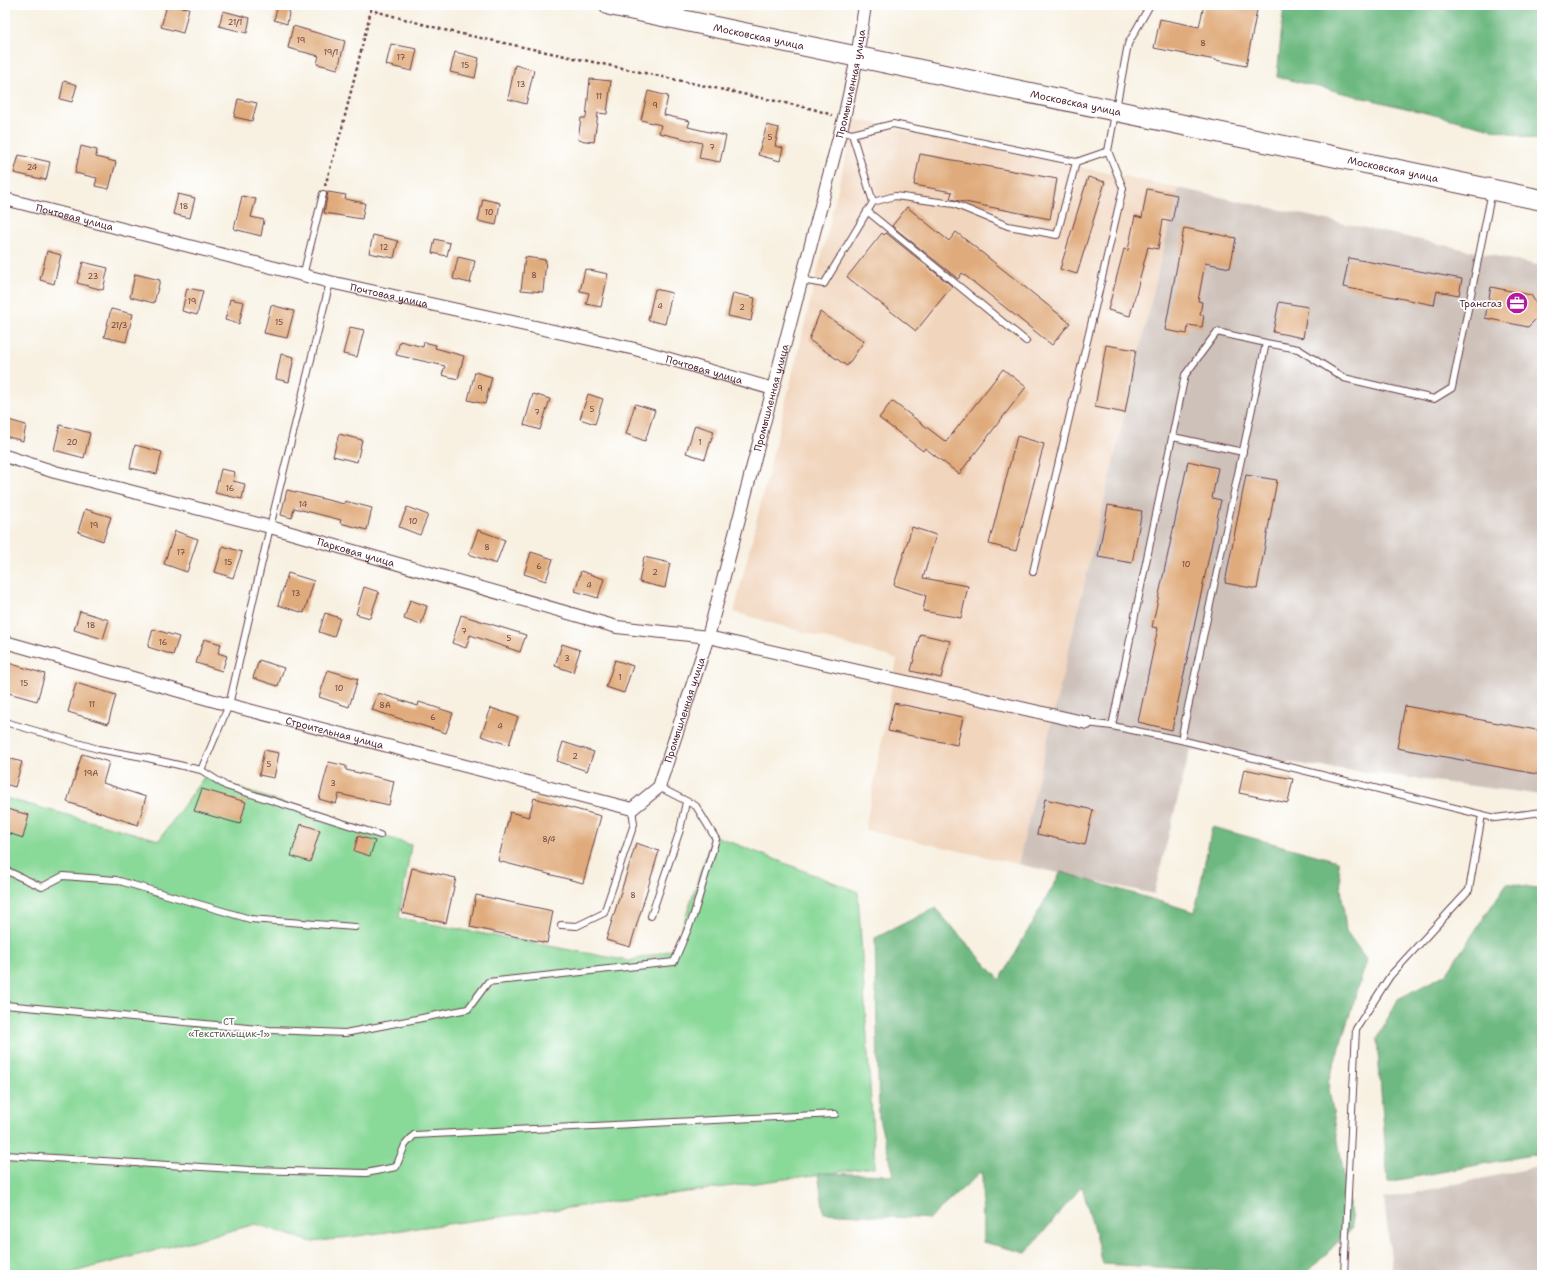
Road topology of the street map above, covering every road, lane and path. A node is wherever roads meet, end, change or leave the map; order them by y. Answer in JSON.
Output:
{"nodes":[{"id":1,"x":610,"y":5,"type":"edge"},
{"id":2,"x":866,"y":5,"type":"edge"},
{"id":3,"x":1150,"y":5,"type":"edge"},
{"id":4,"x":857,"y":58,"type":"junction"},
{"id":5,"x":1117,"y":111,"type":"junction"},
{"id":6,"x":844,"y":118,"type":"junction"},
{"id":7,"x":840,"y":131,"type":"junction"},
{"id":8,"x":852,"y":134,"type":"junction"},
{"id":9,"x":1108,"y":151,"type":"junction"},
{"id":10,"x":1076,"y":162,"type":"junction"},
{"id":11,"x":1492,"y":190,"type":"junction"},
{"id":12,"x":323,"y":194,"type":"joint"},
{"id":13,"x":5,"y":199,"type":"edge"},
{"id":14,"x":1542,"y":200,"type":"edge"},
{"id":15,"x":873,"y":202,"type":"junction"},
{"id":16,"x":867,"y":211,"type":"junction"},
{"id":17,"x":303,"y":276,"type":"junction"},
{"id":18,"x":801,"y":280,"type":"junction"},
{"id":19,"x":330,"y":282,"type":"junction"},
{"id":20,"x":1026,"y":341,"type":"dead end"},
{"id":21,"x":1266,"y":343,"type":"junction"},
{"id":22,"x":773,"y":389,"type":"junction"},
{"id":23,"x":1172,"y":437,"type":"junction"},
{"id":24,"x":1243,"y":452,"type":"junction"},
{"id":25,"x":5,"y":456,"type":"edge"},
{"id":26,"x":270,"y":527,"type":"junction"},
{"id":27,"x":1033,"y":572,"type":"dead end"},
{"id":28,"x":708,"y":637,"type":"junction"},
{"id":29,"x":5,"y":642,"type":"edge"},
{"id":30,"x":230,"y":705,"type":"junction"},
{"id":31,"x":5,"y":722,"type":"edge"},
{"id":32,"x":1087,"y":723,"type":"joint"},
{"id":33,"x":1112,"y":726,"type":"junction"},
{"id":34,"x":1182,"y":740,"type":"junction"},
{"id":35,"x":201,"y":770,"type":"junction"},
{"id":36,"x":659,"y":787,"type":"junction"},
{"id":37,"x":686,"y":802,"type":"junction"},
{"id":38,"x":632,"y":808,"type":"junction"},
{"id":39,"x":1542,"y":812,"type":"edge"},
{"id":40,"x":1482,"y":815,"type":"junction"},
{"id":41,"x":380,"y":835,"type":"dead end"},
{"id":42,"x":5,"y":870,"type":"edge"},
{"id":43,"x":651,"y":916,"type":"dead end"},
{"id":44,"x":561,"y":926,"type":"dead end"},
{"id":45,"x":355,"y":927,"type":"dead end"},
{"id":46,"x":5,"y":1005,"type":"edge"},
{"id":47,"x":835,"y":1114,"type":"dead end"},
{"id":48,"x":5,"y":1155,"type":"edge"},
{"id":49,"x":1344,"y":1275,"type":"edge"}],
"edges":[{"from":1,"to":4,"type":"highway","name":"Московская улица"},
{"from":2,"to":4,"type":"street","name":"Промышленная улица"},
{"from":3,"to":5,"type":"lane"},
{"from":4,"to":5,"type":"highway","name":"Московская улица"},
{"from":4,"to":6,"type":"street","name":"Промышленная улица"},
{"from":5,"to":9,"type":"lane"},
{"from":5,"to":11,"type":"highway","name":"Московская улица"},
{"from":6,"to":7,"type":"street","name":"Промышленная улица"},
{"from":6,"to":12,"type":"path"},
{"from":7,"to":8,"type":"lane"},
{"from":7,"to":18,"type":"street","name":"Промышленная улица"},
{"from":8,"to":10,"type":"lane"},
{"from":8,"to":15,"type":"lane"},
{"from":9,"to":10,"type":"lane"},
{"from":9,"to":27,"type":"lane"},
{"from":10,"to":15,"type":"lane"},
{"from":11,"to":14,"type":"highway","name":"Московская улица"},
{"from":11,"to":21,"type":"lane"},
{"from":12,"to":17,"type":"lane"},
{"from":13,"to":17,"type":"street","name":"Почтовая улица"},
{"from":15,"to":16,"type":"lane"},
{"from":16,"to":18,"type":"lane"},
{"from":16,"to":20,"type":"lane"},
{"from":17,"to":19,"type":"street","name":"Почтовая улица"},
{"from":18,"to":22,"type":"street","name":"Промышленная улица"},
{"from":19,"to":22,"type":"street","name":"Почтовая улица"},
{"from":19,"to":26,"type":"lane"},
{"from":21,"to":23,"type":"lane"},
{"from":21,"to":24,"type":"lane"},
{"from":22,"to":28,"type":"street","name":"Промышленная улица"},
{"from":23,"to":24,"type":"lane"},
{"from":23,"to":33,"type":"lane"},
{"from":24,"to":34,"type":"lane"},
{"from":25,"to":26,"type":"street","name":"Парковая улица"},
{"from":26,"to":28,"type":"street","name":"Парковая улица"},
{"from":26,"to":30,"type":"lane"},
{"from":28,"to":32,"type":"street","name":"Парковая улица"},
{"from":28,"to":36,"type":"street","name":"Промышленная улица"},
{"from":29,"to":30,"type":"street","name":"Строительная улица"},
{"from":30,"to":35,"type":"lane"},
{"from":30,"to":38,"type":"street","name":"Строительная улица"},
{"from":31,"to":35,"type":"lane"},
{"from":32,"to":33,"type":"lane"},
{"from":33,"to":34,"type":"lane"},
{"from":34,"to":40,"type":"lane"},
{"from":35,"to":41,"type":"lane"},
{"from":36,"to":37,"type":"lane"},
{"from":36,"to":38,"type":"street"},
{"from":37,"to":43,"type":"lane"},
{"from":37,"to":46,"type":"lane"},
{"from":38,"to":44,"type":"lane"},
{"from":39,"to":40,"type":"lane"},
{"from":40,"to":49,"type":"lane"},
{"from":42,"to":45,"type":"lane"},
{"from":47,"to":48,"type":"lane"}]}
